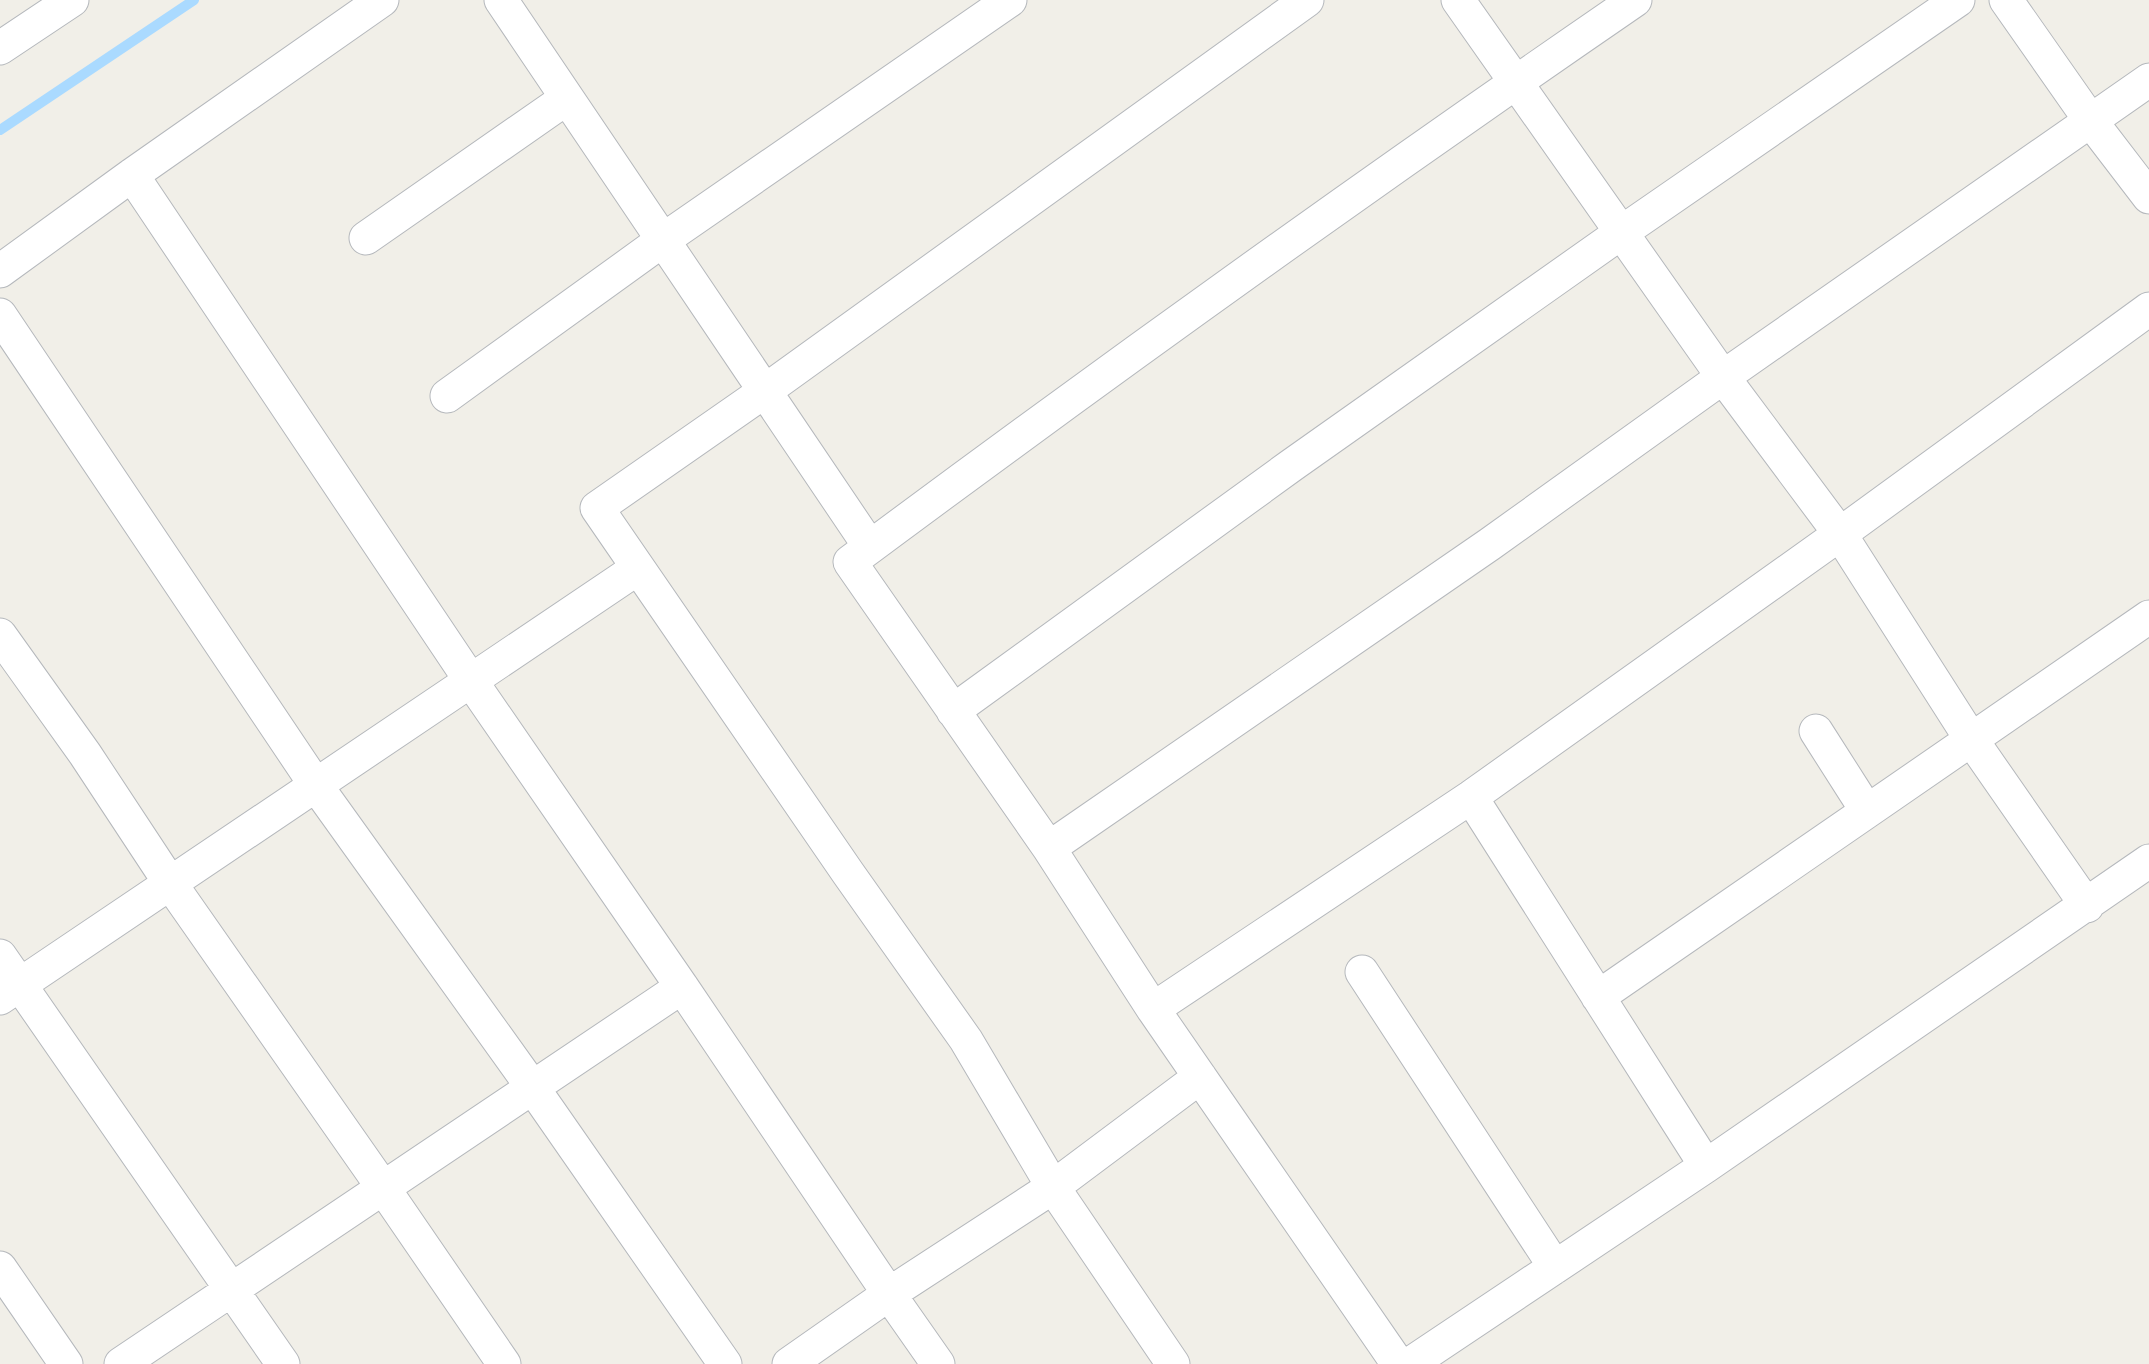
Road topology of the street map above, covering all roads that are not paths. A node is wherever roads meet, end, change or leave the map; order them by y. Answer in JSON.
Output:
{"nodes":[{"id":1,"x":382,"y":0,"type":"edge"},
{"id":2,"x":501,"y":0,"type":"edge"},
{"id":3,"x":1010,"y":0,"type":"edge"},
{"id":4,"x":1307,"y":0,"type":"edge"},
{"id":5,"x":1458,"y":0,"type":"edge"},
{"id":6,"x":1635,"y":0,"type":"edge"},
{"id":7,"x":1958,"y":0,"type":"edge"},
{"id":8,"x":2006,"y":0,"type":"edge"},
{"id":9,"x":63,"y":2,"type":"edge"},
{"id":10,"x":0,"y":48,"type":"edge"},
{"id":11,"x":2149,"y":80,"type":"edge"},
{"id":12,"x":1516,"y":82,"type":"junction"},
{"id":13,"x":567,"y":98,"type":"junction"},
{"id":14,"x":2090,"y":120,"type":"junction"},
{"id":15,"x":132,"y":176,"type":"junction"},
{"id":16,"x":2149,"y":197,"type":"edge"},
{"id":17,"x":1622,"y":232,"type":"junction"},
{"id":18,"x":366,"y":238,"type":"dead end"},
{"id":19,"x":663,"y":240,"type":"junction"},
{"id":20,"x":0,"y":271,"type":"edge"},
{"id":21,"x":2149,"y":309,"type":"edge"},
{"id":22,"x":0,"y":315,"type":"edge"},
{"id":23,"x":1724,"y":377,"type":"junction"},
{"id":24,"x":765,"y":391,"type":"junction"},
{"id":25,"x":447,"y":396,"type":"dead end"},
{"id":26,"x":1840,"y":534,"type":"junction"},
{"id":27,"x":870,"y":547,"type":"junction"},
{"id":28,"x":638,"y":568,"type":"junction"},
{"id":29,"x":2149,"y":617,"type":"edge"},
{"id":30,"x":0,"y":635,"type":"edge"},
{"id":31,"x":471,"y":681,"type":"junction"},
{"id":32,"x":953,"y":711,"type":"junction"},
{"id":33,"x":1816,"y":731,"type":"dead end"},
{"id":34,"x":1971,"y":740,"type":"junction"},
{"id":35,"x":315,"y":784,"type":"junction"},
{"id":36,"x":1471,"y":797,"type":"junction"},
{"id":37,"x":1867,"y":811,"type":"junction"},
{"id":38,"x":1049,"y":848,"type":"junction"},
{"id":39,"x":2149,"y":861,"type":"edge"},
{"id":40,"x":170,"y":883,"type":"junction"},
{"id":41,"x":2087,"y":906,"type":"junction"},
{"id":42,"x":0,"y":956,"type":"edge"},
{"id":43,"x":1362,"y":972,"type":"dead end"},
{"id":44,"x":682,"y":987,"type":"junction"},
{"id":45,"x":9,"y":991,"type":"edge"},
{"id":46,"x":1598,"y":997,"type":"junction"},
{"id":47,"x":1153,"y":1009,"type":"junction"},
{"id":48,"x":1200,"y":1077,"type":"junction"},
{"id":49,"x":533,"y":1088,"type":"junction"},
{"id":50,"x":1706,"y":1166,"type":"junction"},
{"id":51,"x":1053,"y":1187,"type":"junction"},
{"id":52,"x":384,"y":1189,"type":"junction"},
{"id":53,"x":1555,"y":1267,"type":"junction"},
{"id":54,"x":0,"y":1268,"type":"edge"},
{"id":55,"x":232,"y":1291,"type":"junction"},
{"id":56,"x":889,"y":1294,"type":"junction"},
{"id":57,"x":66,"y":1364,"type":"edge"},
{"id":58,"x":121,"y":1364,"type":"edge"},
{"id":59,"x":283,"y":1364,"type":"edge"},
{"id":60,"x":504,"y":1364,"type":"edge"},
{"id":61,"x":725,"y":1364,"type":"edge"},
{"id":62,"x":789,"y":1364,"type":"edge"},
{"id":63,"x":938,"y":1364,"type":"edge"},
{"id":64,"x":1173,"y":1364,"type":"edge"},
{"id":65,"x":1398,"y":1364,"type":"edge"},
{"id":66,"x":1410,"y":1364,"type":"edge"}],
"edges":[{"from":1,"to":15,"type":"street"},
{"from":2,"to":13,"type":"street"},
{"from":3,"to":19,"type":"street"},
{"from":4,"to":24,"type":"street"},
{"from":5,"to":12,"type":"street"},
{"from":6,"to":12,"type":"street"},
{"from":7,"to":17,"type":"street"},
{"from":8,"to":14,"type":"street"},
{"from":9,"to":10,"type":"street"},
{"from":11,"to":14,"type":"street"},
{"from":12,"to":17,"type":"street"},
{"from":12,"to":27,"type":"street"},
{"from":13,"to":18,"type":"street"},
{"from":13,"to":19,"type":"street"},
{"from":14,"to":16,"type":"street"},
{"from":14,"to":23,"type":"street"},
{"from":15,"to":20,"type":"street"},
{"from":15,"to":31,"type":"street"},
{"from":17,"to":23,"type":"street"},
{"from":17,"to":32,"type":"street"},
{"from":19,"to":24,"type":"street"},
{"from":19,"to":25,"type":"street"},
{"from":21,"to":26,"type":"street"},
{"from":22,"to":35,"type":"street"},
{"from":23,"to":26,"type":"street"},
{"from":23,"to":38,"type":"street"},
{"from":24,"to":27,"type":"street"},
{"from":24,"to":28,"type":"street"},
{"from":26,"to":34,"type":"street"},
{"from":26,"to":36,"type":"street"},
{"from":27,"to":32,"type":"street"},
{"from":28,"to":31,"type":"street"},
{"from":28,"to":51,"type":"street"},
{"from":29,"to":34,"type":"street"},
{"from":30,"to":40,"type":"street"},
{"from":31,"to":35,"type":"street"},
{"from":31,"to":44,"type":"street"},
{"from":32,"to":38,"type":"street"},
{"from":33,"to":37,"type":"street"},
{"from":34,"to":37,"type":"street"},
{"from":34,"to":41,"type":"street"},
{"from":35,"to":40,"type":"street"},
{"from":35,"to":49,"type":"street"},
{"from":36,"to":46,"type":"street"},
{"from":36,"to":47,"type":"street"},
{"from":37,"to":46,"type":"street"},
{"from":38,"to":47,"type":"street"},
{"from":39,"to":41,"type":"street"},
{"from":40,"to":45,"type":"street"},
{"from":40,"to":52,"type":"street"},
{"from":41,"to":50,"type":"street"},
{"from":42,"to":45,"type":"street"},
{"from":43,"to":53,"type":"street"},
{"from":44,"to":49,"type":"street"},
{"from":44,"to":56,"type":"street"},
{"from":45,"to":55,"type":"street"},
{"from":46,"to":50,"type":"street"},
{"from":47,"to":48,"type":"street"},
{"from":48,"to":51,"type":"street"},
{"from":48,"to":65,"type":"street"},
{"from":49,"to":52,"type":"street"},
{"from":49,"to":61,"type":"street"},
{"from":50,"to":53,"type":"street"},
{"from":51,"to":56,"type":"street"},
{"from":51,"to":64,"type":"street"},
{"from":52,"to":55,"type":"street"},
{"from":52,"to":60,"type":"street"},
{"from":53,"to":66,"type":"street"},
{"from":54,"to":57,"type":"street"},
{"from":55,"to":58,"type":"street"},
{"from":55,"to":59,"type":"street"},
{"from":56,"to":62,"type":"street"},
{"from":56,"to":63,"type":"street"}]}
